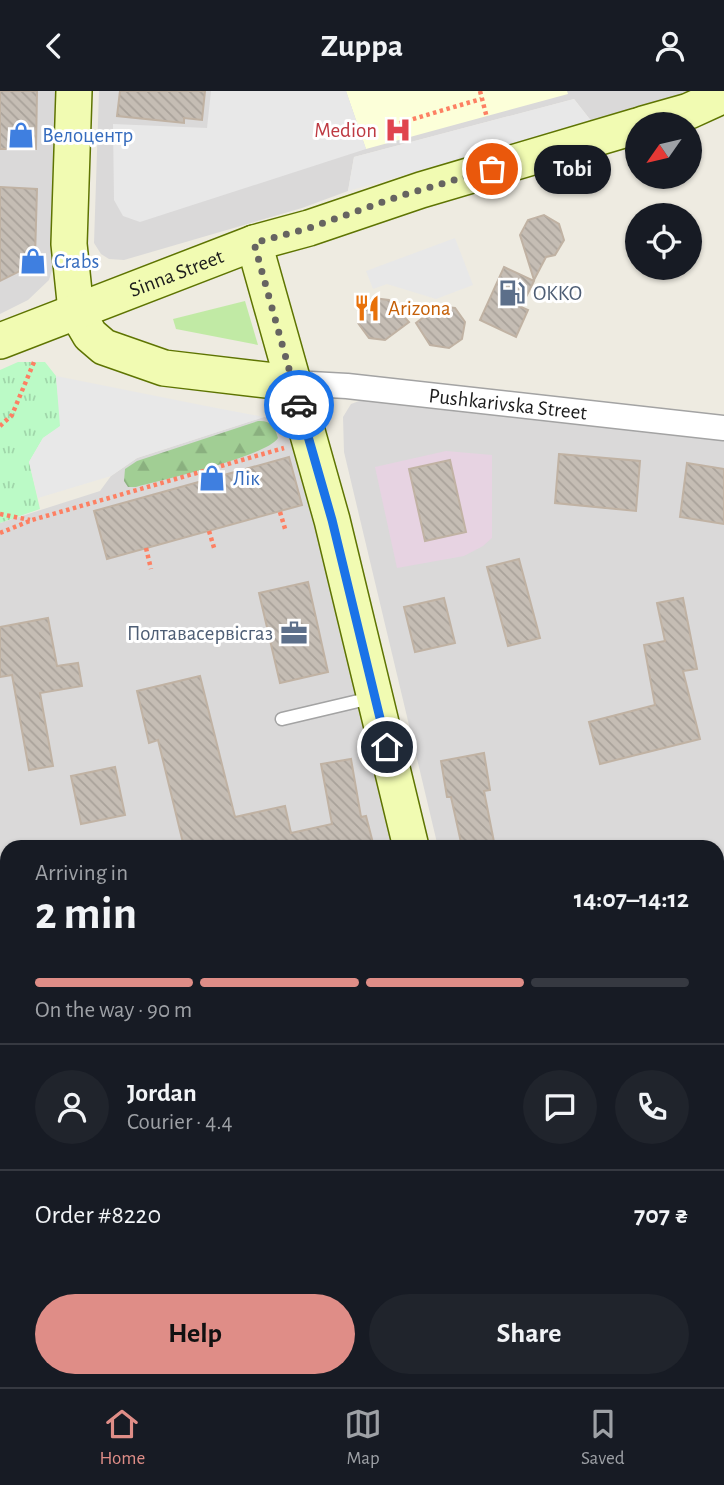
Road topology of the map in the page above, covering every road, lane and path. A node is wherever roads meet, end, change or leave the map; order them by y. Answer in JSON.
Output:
{"nodes":[{"id":1,"x":74,"y":91,"type":"edge"},
{"id":2,"x":480,"y":91,"type":"edge"},
{"id":3,"x":724,"y":95,"type":"edge"},
{"id":4,"x":481,"y":99,"type":"junction"},
{"id":5,"x":685,"y":112,"type":"edge"},
{"id":6,"x":487,"y":118,"type":"dead end"},
{"id":7,"x":386,"y":127,"type":"dead end"},
{"id":8,"x":625,"y":130,"type":"edge"},
{"id":9,"x":254,"y":243,"type":"junction"},
{"id":10,"x":76,"y":311,"type":"junction"},
{"id":11,"x":0,"y":341,"type":"edge"},
{"id":12,"x":34,"y":362,"type":"dead end"},
{"id":13,"x":292,"y":383,"type":"junction"},
{"id":14,"x":0,"y":426,"type":"edge"},
{"id":15,"x":724,"y":428,"type":"edge"},
{"id":16,"x":293,"y":445,"type":"dead end"},
{"id":17,"x":209,"y":469,"type":"junction"},
{"id":18,"x":212,"y":478,"type":"dead end"},
{"id":19,"x":280,"y":512,"type":"dead end"},
{"id":20,"x":0,"y":514,"type":"edge"},
{"id":21,"x":32,"y":520,"type":"junction"},
{"id":22,"x":209,"y":531,"type":"dead end"},
{"id":23,"x":286,"y":532,"type":"dead end"},
{"id":24,"x":0,"y":533,"type":"edge"},
{"id":25,"x":146,"y":548,"type":"dead end"},
{"id":26,"x":215,"y":551,"type":"dead end"},
{"id":27,"x":151,"y":569,"type":"dead end"},
{"id":28,"x":375,"y":697,"type":"junction"},
{"id":29,"x":282,"y":719,"type":"dead end"},
{"id":30,"x":409,"y":840,"type":"edge"}],
"edges":[{"from":1,"to":10,"type":"main road"},
{"from":2,"to":4,"type":"path"},
{"from":3,"to":5,"type":"main road"},
{"from":4,"to":6,"type":"path"},
{"from":4,"to":7,"type":"path"},
{"from":8,"to":9,"type":"main road","name":"Sinna Street"},
{"from":9,"to":10,"type":"main road","name":"Sinna Street"},
{"from":9,"to":13,"type":"main road"},
{"from":10,"to":11,"type":"main road","name":"Sinna Street"},
{"from":10,"to":13,"type":"main road"},
{"from":12,"to":14,"type":"path"},
{"from":13,"to":15,"type":"street","name":"Pushkarivska Street"},
{"from":13,"to":28,"type":"main road"},
{"from":16,"to":17,"type":"path"},
{"from":17,"to":18,"type":"path"},
{"from":17,"to":21,"type":"path"},
{"from":19,"to":23,"type":"path"},
{"from":20,"to":21,"type":"path"},
{"from":21,"to":24,"type":"path"},
{"from":22,"to":26,"type":"path"},
{"from":25,"to":27,"type":"path"},
{"from":28,"to":29,"type":"lane"},
{"from":28,"to":30,"type":"main road"}]}
